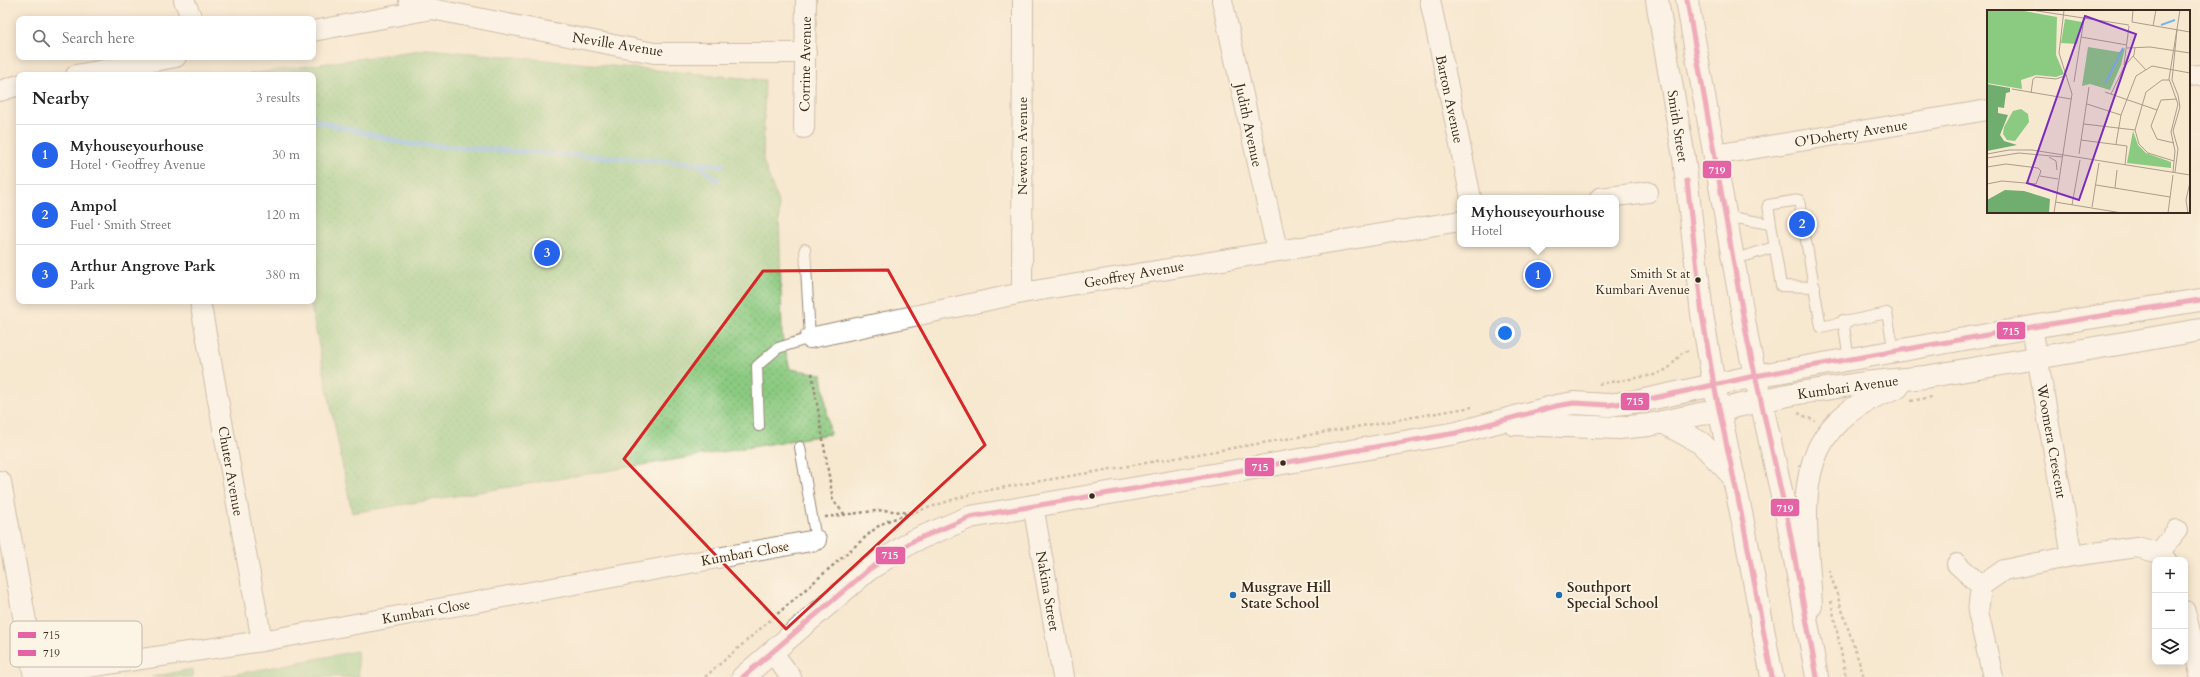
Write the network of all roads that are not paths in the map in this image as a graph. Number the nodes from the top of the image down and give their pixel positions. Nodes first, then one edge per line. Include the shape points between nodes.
1 (184, 0) edge
2 (409, 0) edge
3 (806, 0) edge
4 (1022, 0) edge
5 (1222, 0) edge
6 (1430, 0) edge
7 (1657, 0) edge
8 (1687, 0) edge
9 (432, 9) junction
10 (191, 16) edge
11 (316, 30) edge
12 (806, 54) junction
13 (166, 64) edge
14 (101, 72) edge
15 (2200, 75) edge
16 (2190, 76) edge
17 (1987, 110) edge
18 (804, 128) dead end
19 (1714, 155) junction
20 (1648, 192) dead end
21 (1470, 195) edge
22 (1619, 196) edge
23 (1725, 216) junction
24 (1457, 221) edge
25 (1770, 224) junction
26 (1774, 247) junction
27 (805, 249) dead end
28 (1277, 250) junction
29 (1733, 260) junction
30 (1814, 287) junction
31 (1022, 292) junction
32 (2200, 300) edge
33 (201, 304) edge
34 (1843, 320) junction
35 (2032, 327) junction
36 (2200, 330) edge
37 (810, 338) junction
38 (1894, 352) junction
39 (2037, 359) junction
40 (1849, 360) junction
41 (1755, 376) junction
42 (1925, 377) junction
43 (1714, 385) junction
44 (1761, 401) junction
45 (1719, 411) junction
46 (1664, 422) junction
47 (1494, 424) junction
48 (759, 426) dead end
49 (800, 447) dead end
50 (1734, 477) junction
51 (1, 496) edge
52 (1033, 505) junction
53 (2177, 530) dead end
54 (816, 540) joint
55 (2072, 556) junction
56 (2162, 556) edge
57 (1957, 564) dead end
58 (1980, 586) junction
59 (25, 621) edge
60 (2188, 624) edge
61 (262, 641) junction
62 (772, 652) junction
63 (1813, 654) junction
64 (142, 660) edge
65 (93, 667) edge
66 (2200, 674) edge
67 (35, 676) edge
68 (744, 677) edge
69 (791, 677) edge
70 (1063, 677) edge
71 (1772, 677) edge
72 (1817, 677) edge
73 (1993, 677) edge

1 - 10 street
2 - 9 street, Neville Avenue
3 - 12 street, Corrine Avenue
4 - 31 street, Newton Avenue
5 - 28 street, Judith Avenue
6 - 21 street, Barton Avenue
7 - 43 main road, Smith Street via 1682,152 1702,314
8 - 19 main road
9 - 11 street, Neville Avenue
9 - 12 street, Neville Avenue via 654,53
12 - 18 street, Corrine Avenue
13 - 14 street
15 - 16 street
17 - 19 street, O'Doherty Avenue
19 - 23 main road
20 - 22 street
23 - 25 lane
23 - 29 main road
24 - 28 street, Geoffrey Avenue
25 - 26 lane
25 - 30 lane via 1768,205 1799,200
26 - 29 lane
26 - 30 lane via 1781,286
27 - 37 lane
28 - 31 street, Geoffrey Avenue
29 - 41 main road
30 - 34 lane via 1821,327
31 - 37 street, Geoffrey Avenue
32 - 35 main road, Kumbari Avenue
33 - 61 street, Chuter Avenue
34 - 38 lane via 1887,313
34 - 40 lane
35 - 38 main road, Kumbari Avenue
35 - 39 street, Woomera Crescent
36 - 39 main road, Kumbari Avenue
37 - 48 lane via 778,348 757,366
38 - 40 main road, Kumbari Avenue
39 - 42 main road, Kumbari Avenue
39 - 55 street, Woomera Crescent
40 - 41 main road, Kumbari Avenue
41 - 43 main road, Kumbari Avenue
41 - 44 main road
42 - 44 main road, Kumbari Avenue via 1843,386
42 - 63 main road via 1879,393 1853,407 1821,441 1814,457 1806,500
43 - 45 main road, Smith Street
43 - 47 main road, Kumbari Avenue via 1640,401 1608,405 1574,403 1556,406
44 - 45 main road, Kumbari Avenue
44 - 63 main road via 1788,522
45 - 46 main road, Kumbari Avenue
45 - 50 main road, Smith Street
46 - 47 main road, Kumbari Avenue via 1619,428
46 - 50 main road via 1701,443
47 - 52 main road, Kumbari Avenue via 1456,433
49 - 54 lane
50 - 71 main road, Smith Street
51 - 59 main road
52 - 62 main road, Kumbari Avenue via 970,517 913,541 868,570
52 - 70 street, Nakina Street
53 - 56 street
54 - 61 street, Kumbari Close
55 - 56 street via 2138,547
55 - 58 street via 2004,570
57 - 58 street
58 - 73 street via 1978,612
60 - 66 street
61 - 64 street, Kumbari Close
62 - 68 main road, Kumbari Avenue
62 - 69 street
63 - 72 main road
65 - 67 street, Kumbari Close

